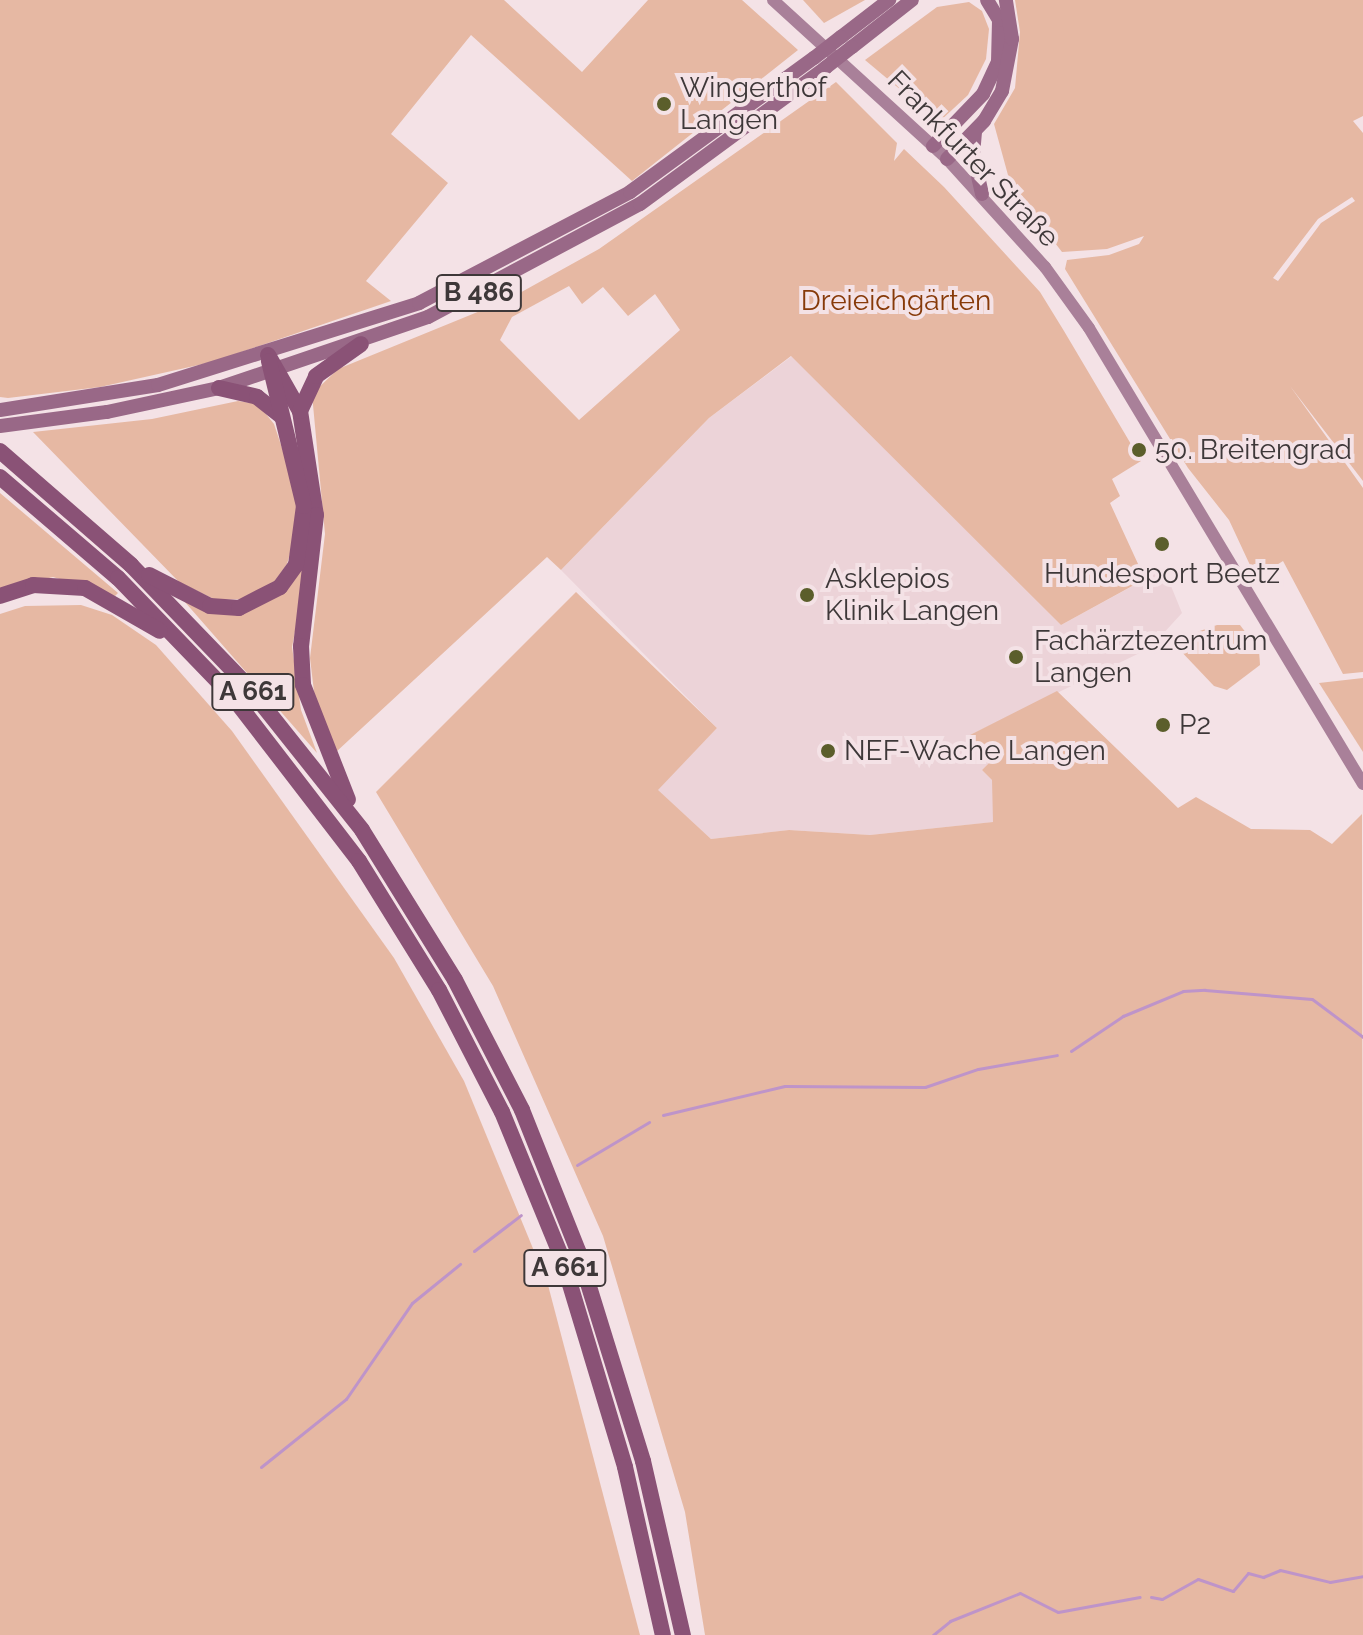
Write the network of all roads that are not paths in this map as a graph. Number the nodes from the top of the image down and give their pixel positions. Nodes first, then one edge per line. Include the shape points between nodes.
1 (773, 0) edge
2 (889, 0) edge
3 (987, 0) edge
4 (1006, 0) edge
5 (912, 1) edge
6 (782, 5) edge
7 (847, 42) junction
8 (820, 63) junction
9 (976, 130) junction
10 (933, 146) junction
11 (947, 159) junction
12 (982, 194) junction
13 (361, 344) junction
14 (268, 355) junction
15 (274, 372) junction
16 (219, 388) junction
17 (0, 410) edge
18 (300, 411) junction
19 (282, 417) junction
20 (0, 426) edge
21 (0, 451) edge
22 (0, 477) edge
23 (131, 565) junction
24 (0, 596) edge
25 (196, 657) junction
26 (1363, 784) edge
27 (362, 830) junction
28 (663, 1635) edge
29 (683, 1635) edge

1 - 6 main road, Frankfurter Straße
2 - 7 main road, B 486
3 - 10 main road via 1000,32 994,73 983,94
4 - 9 main road via 1010,64 997,101
5 - 7 main road, B 486
6 - 10 main road, Frankfurter Straße
7 - 8 main road, B 486, bridge
8 - 13 main road, B 486 via 689,173 592,234 428,317
8 - 14 main road, B 486 via 674,163 545,242 419,303
9 - 11 main road
9 - 12 main road via 973,154
10 - 11 main road, Frankfurter Straße
11 - 12 main road, Frankfurter Straße
12 - 26 main road, Frankfurter Straße via 1089,328
13 - 15 main road, B 486
13 - 18 highway via 316,376
14 - 15 highway
14 - 17 main road, B 486 via 121,393
15 - 16 main road, B 486
15 - 18 highway
15 - 19 highway
16 - 19 highway via 257,397
16 - 20 main road, B 486
18 - 27 highway, A 661 via 317,539 301,663 309,710
19 - 23 highway via 297,463 305,523 299,557 280,587 239,608 210,606
21 - 23 highway, A 661
22 - 25 highway, A 661 via 70,534
23 - 27 highway, A 661 via 246,684
24 - 25 highway via 33,585 85,588 134,613
25 - 28 highway, A 661 via 271,743 359,861 439,990 502,1112 562,1258 602,1383
27 - 29 highway, A 661 via 455,980 552,1183 619,1375

